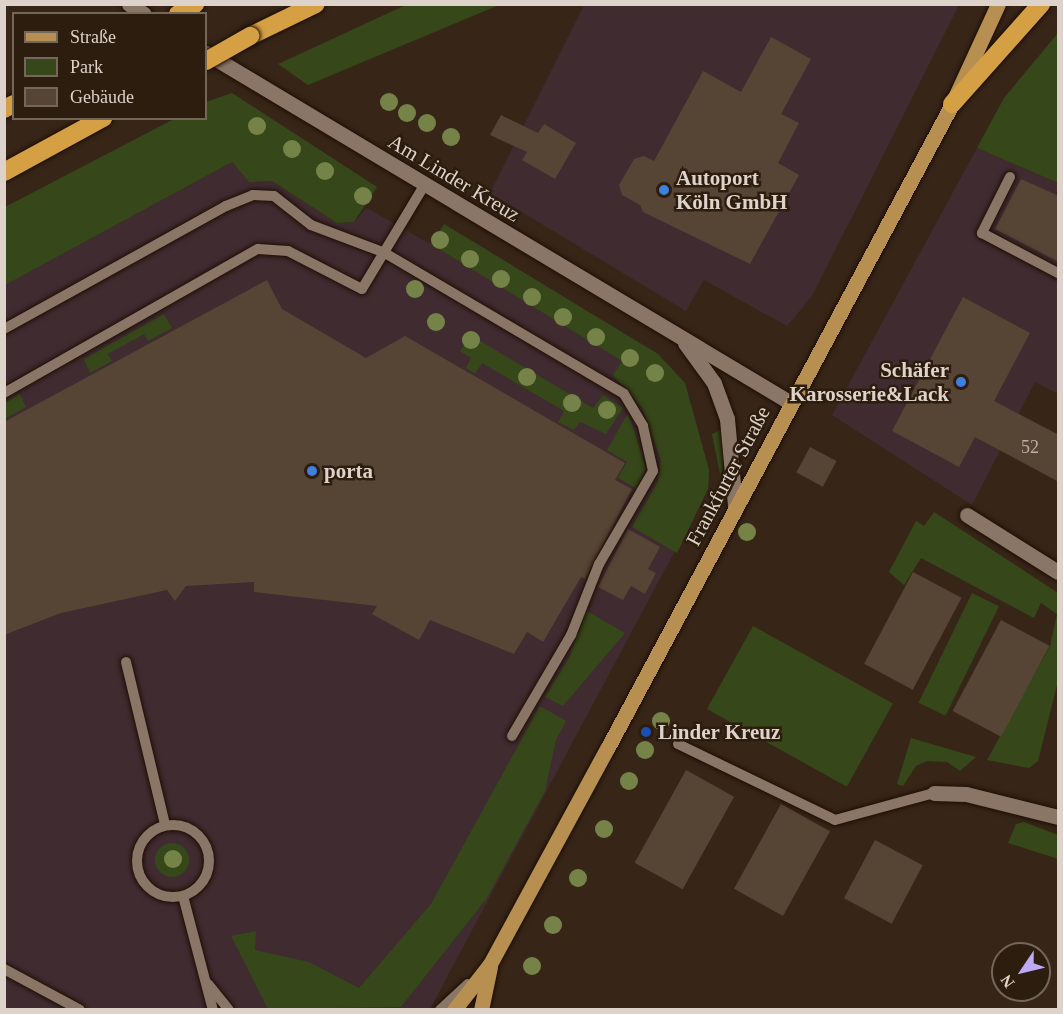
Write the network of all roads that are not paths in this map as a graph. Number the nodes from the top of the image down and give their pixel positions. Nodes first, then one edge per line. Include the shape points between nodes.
1 (195, 4) edge
2 (315, 4) edge
3 (998, 4) edge
4 (1041, 4) edge
5 (181, 12) edge
6 (207, 54) edge
7 (207, 60) edge
8 (952, 104) junction
9 (99, 120) edge
10 (4, 172) edge
11 (1010, 177) dead end
12 (425, 184) junction
13 (385, 253) junction
14 (1059, 273) edge
15 (4, 329) edge
16 (682, 338) junction
17 (4, 393) edge
18 (791, 403) junction
19 (735, 506) junction
20 (967, 515) dead end
21 (1059, 572) edge
22 (126, 662) dead end
23 (512, 735) dead end
24 (678, 744) dead end
25 (934, 793) joint
26 (1059, 817) edge
27 (165, 825) junction
28 (183, 896) junction
29 (490, 964) junction
30 (4, 969) edge
31 (207, 983) junction
32 (80, 1010) edge
33 (213, 1010) edge
34 (229, 1010) edge
35 (440, 1010) edge
36 (454, 1010) edge
37 (481, 1010) edge

1 - 5 highway
2 - 7 highway, bridge
3 - 8 main road, Frankfurter Straße
4 - 8 highway
6 - 12 street, Am Linder Kreuz
8 - 18 main road, Frankfurter Straße
9 - 10 highway
11 - 14 lane via 982,233
12 - 13 lane
12 - 16 street, Am Linder Kreuz
13 - 15 lane via 311,225 274,196 253,195
13 - 17 lane via 362,289 288,251 258,249
13 - 23 lane via 624,394 643,426 651,455 647,487 599,564 571,635
16 - 18 street, Am Linder Kreuz
16 - 19 street, Am Linder Kreuz via 714,383 727,419
18 - 19 main road, Frankfurter Straße
19 - 29 main road, Frankfurter Straße
20 - 21 street
22 - 27 lane
24 - 25 lane via 835,820
25 - 26 street via 966,794
27 - 28 lane via 197,833 208,853 201,884
27 - 28 lane via 144,838 138,873 151,891
28 - 31 lane
29 - 35 lane
29 - 36 main road, Frankfurter Straße
29 - 37 main road, Frankfurter Straße
30 - 32 lane
31 - 33 lane
31 - 34 lane

